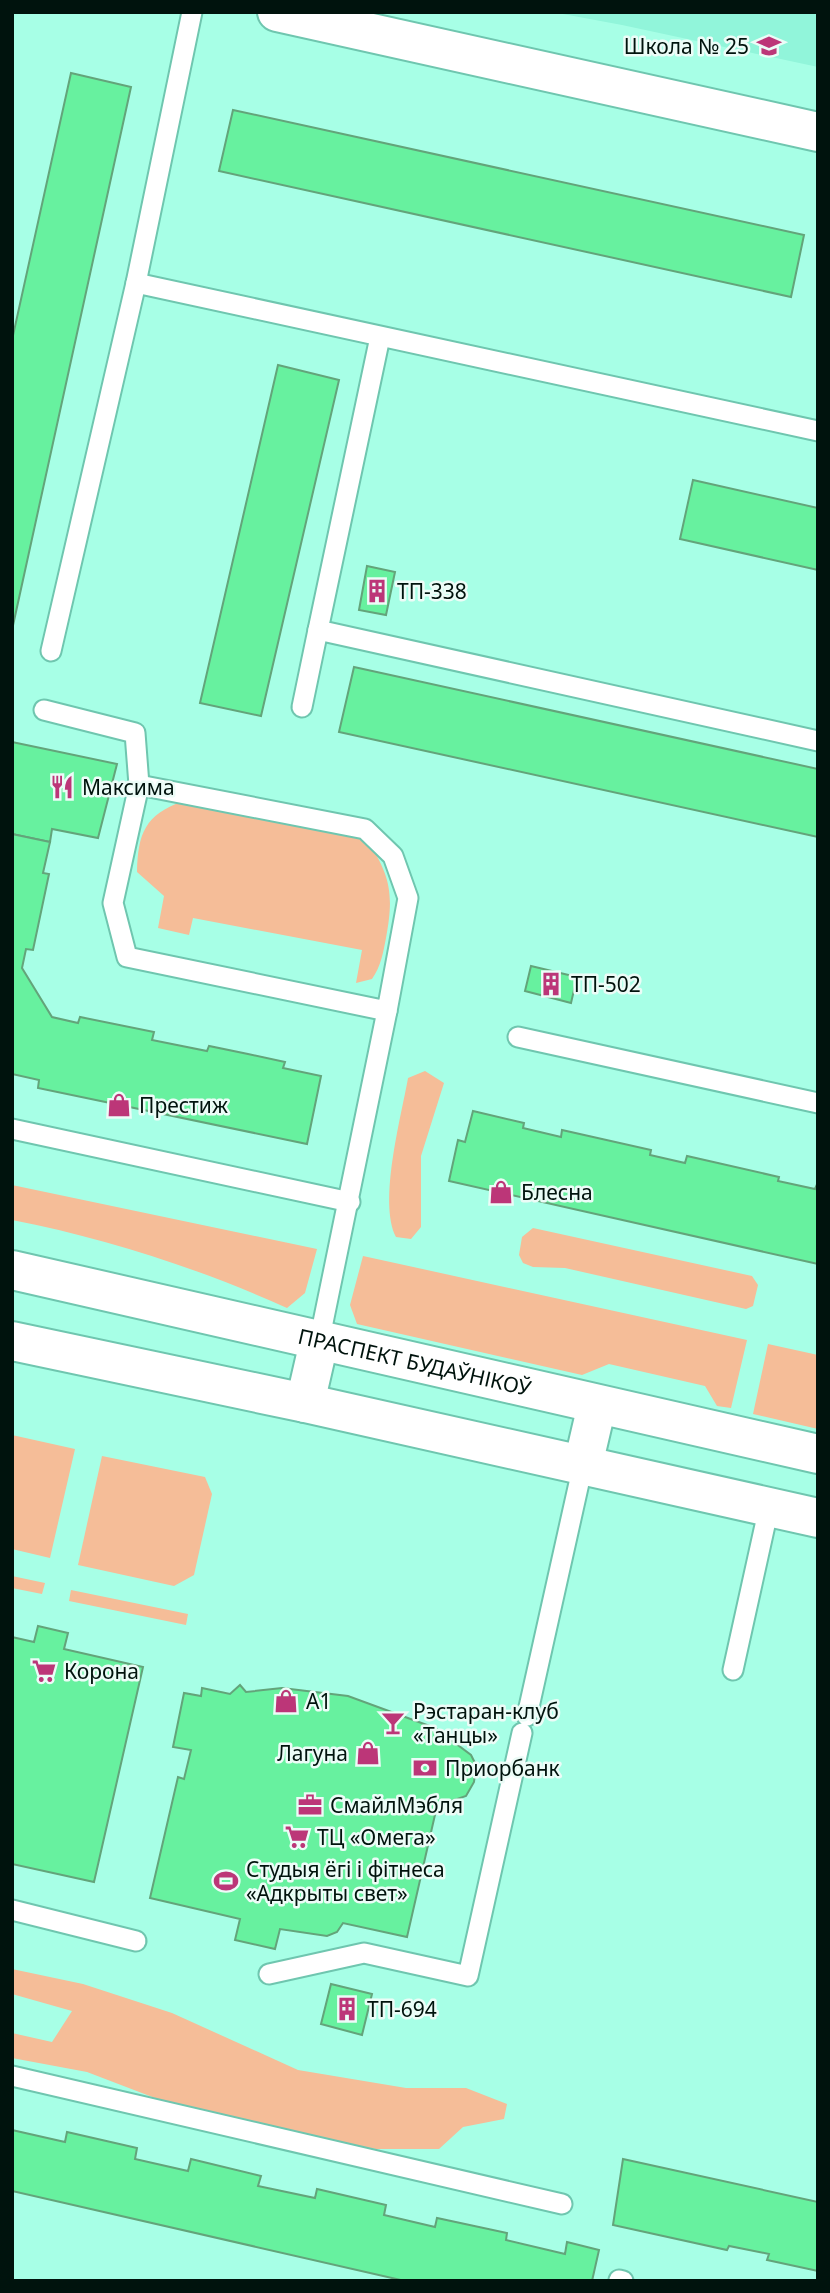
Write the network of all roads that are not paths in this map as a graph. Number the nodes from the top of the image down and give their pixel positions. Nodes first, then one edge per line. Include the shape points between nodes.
1 (192, 12) edge
2 (277, 12) edge
3 (818, 132) edge
4 (135, 283) junction
5 (380, 337) junction
6 (818, 431) edge
7 (318, 630) junction
8 (51, 651) dead end
9 (302, 707) dead end
10 (44, 710) dead end
11 (818, 741) edge
12 (139, 785) junction
13 (387, 1011) junction
14 (518, 1037) dead end
15 (818, 1103) edge
16 (12, 1129) edge
17 (350, 1202) junction
18 (12, 1270) edge
19 (12, 1342) edge
20 (318, 1342) junction
21 (305, 1403) junction
22 (597, 1405) junction
23 (818, 1454) edge
24 (583, 1465) junction
25 (769, 1507) junction
26 (818, 1518) edge
27 (733, 1670) dead end
28 (12, 1910) edge
29 (136, 1941) dead end
30 (269, 1974) dead end
31 (12, 2076) edge
32 (562, 2204) dead end

1 - 4 lane
2 - 3 main road
4 - 5 lane
4 - 8 lane
5 - 6 lane
5 - 7 lane
7 - 9 lane
7 - 11 lane
10 - 12 lane via 135,733
12 - 13 lane via 365,829 393,856 408,898
12 - 13 lane via 113,903 127,957
13 - 17 lane
14 - 15 lane
16 - 17 lane
17 - 20 lane
18 - 20 main road, ПРАСПЕКТ БУДАЎНІКОЎ
19 - 21 main road
20 - 21 main road
20 - 22 main road, ПРАСПЕКТ БУДАЎНІКОЎ
21 - 24 main road
22 - 23 main road, ПРАСПЕКТ БУДАЎНІКОЎ
22 - 24 main road
24 - 25 main road
24 - 30 lane via 468,1976 364,1953
25 - 26 main road
25 - 27 lane
28 - 29 lane
31 - 32 lane

